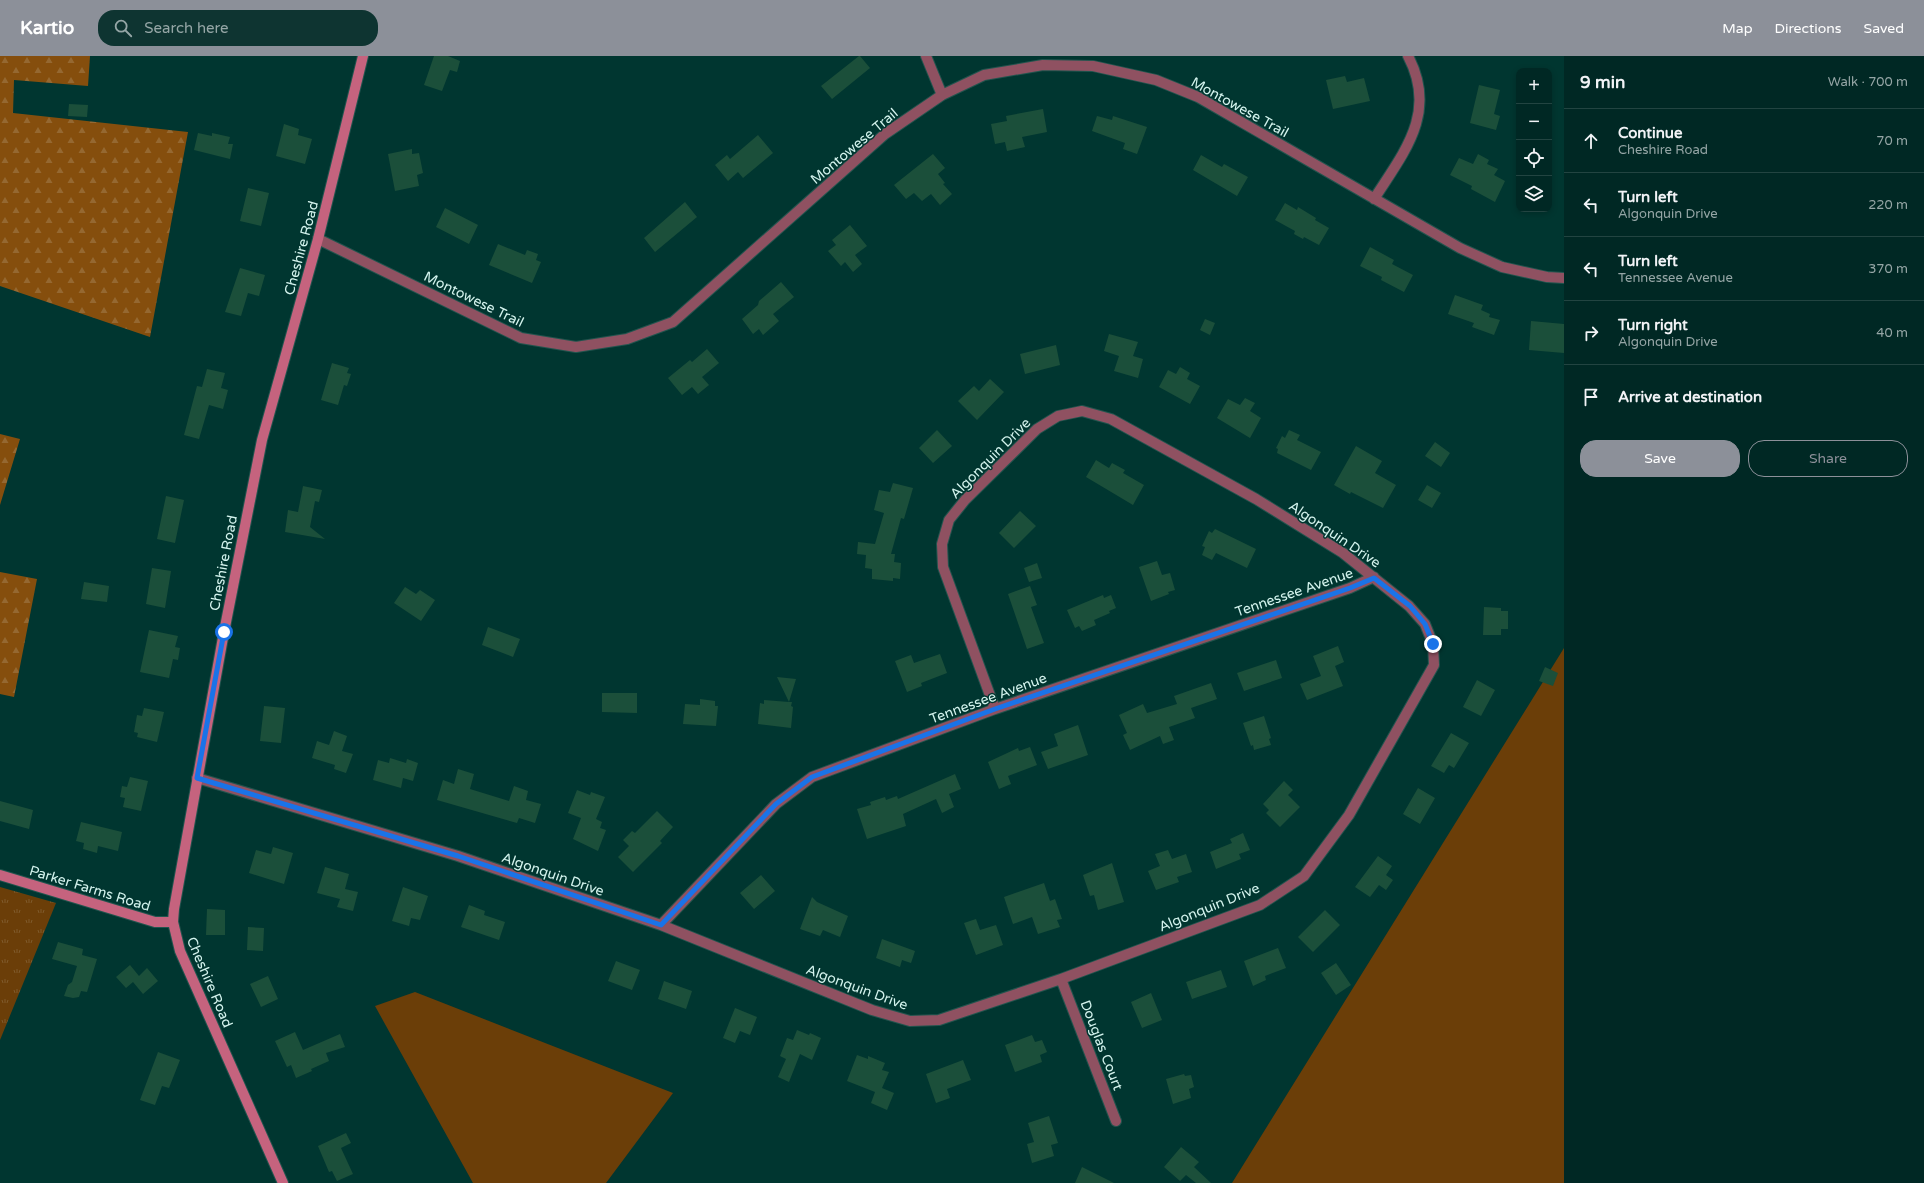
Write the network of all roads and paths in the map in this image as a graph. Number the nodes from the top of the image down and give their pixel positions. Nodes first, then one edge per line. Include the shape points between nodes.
1 (363, 56) edge
2 (926, 56) edge
3 (1408, 56) edge
4 (942, 95) junction
5 (1374, 199) junction
6 (318, 239) junction
7 (1564, 278) edge
8 (1374, 578) junction
9 (995, 709) junction
10 (197, 778) junction
11 (0, 875) edge
12 (173, 922) junction
13 (661, 925) junction
14 (1061, 979) junction
15 (1116, 1122) dead end
16 (283, 1183) edge

1 - 6 street, Cheshire Road
2 - 4 street
3 - 5 street via 1416,70 1421,103 1411,141
4 - 5 street, Montowese Trail via 984,75 1043,65 1093,66 1156,80 1198,97
4 - 6 street, Montowese Trail via 884,134 673,322 627,339 576,347 521,338
5 - 7 street, Montowese Trail via 1460,248 1502,267
6 - 10 street, Cheshire Road via 262,440
8 - 9 street, Tennessee Avenue via 1334,594
8 - 9 street, Algonquin Drive via 1343,553 1256,499 1111,419 1082,411 1058,416 1037,429 965,500 949,520 942,544 944,567
8 - 14 street, Algonquin Drive via 1410,606 1425,624 1433,644 1434,665 1349,815 1304,876 1260,904
9 - 13 street, Tennessee Avenue via 812,777 776,804
10 - 12 street, Cheshire Road
10 - 13 street, Algonquin Drive via 458,856
11 - 12 street, Parker Farms Road via 154,922
12 - 16 street, Cheshire Road via 180,951
13 - 14 street, Algonquin Drive via 872,1010 910,1021 939,1020
14 - 15 street, Douglas Court

